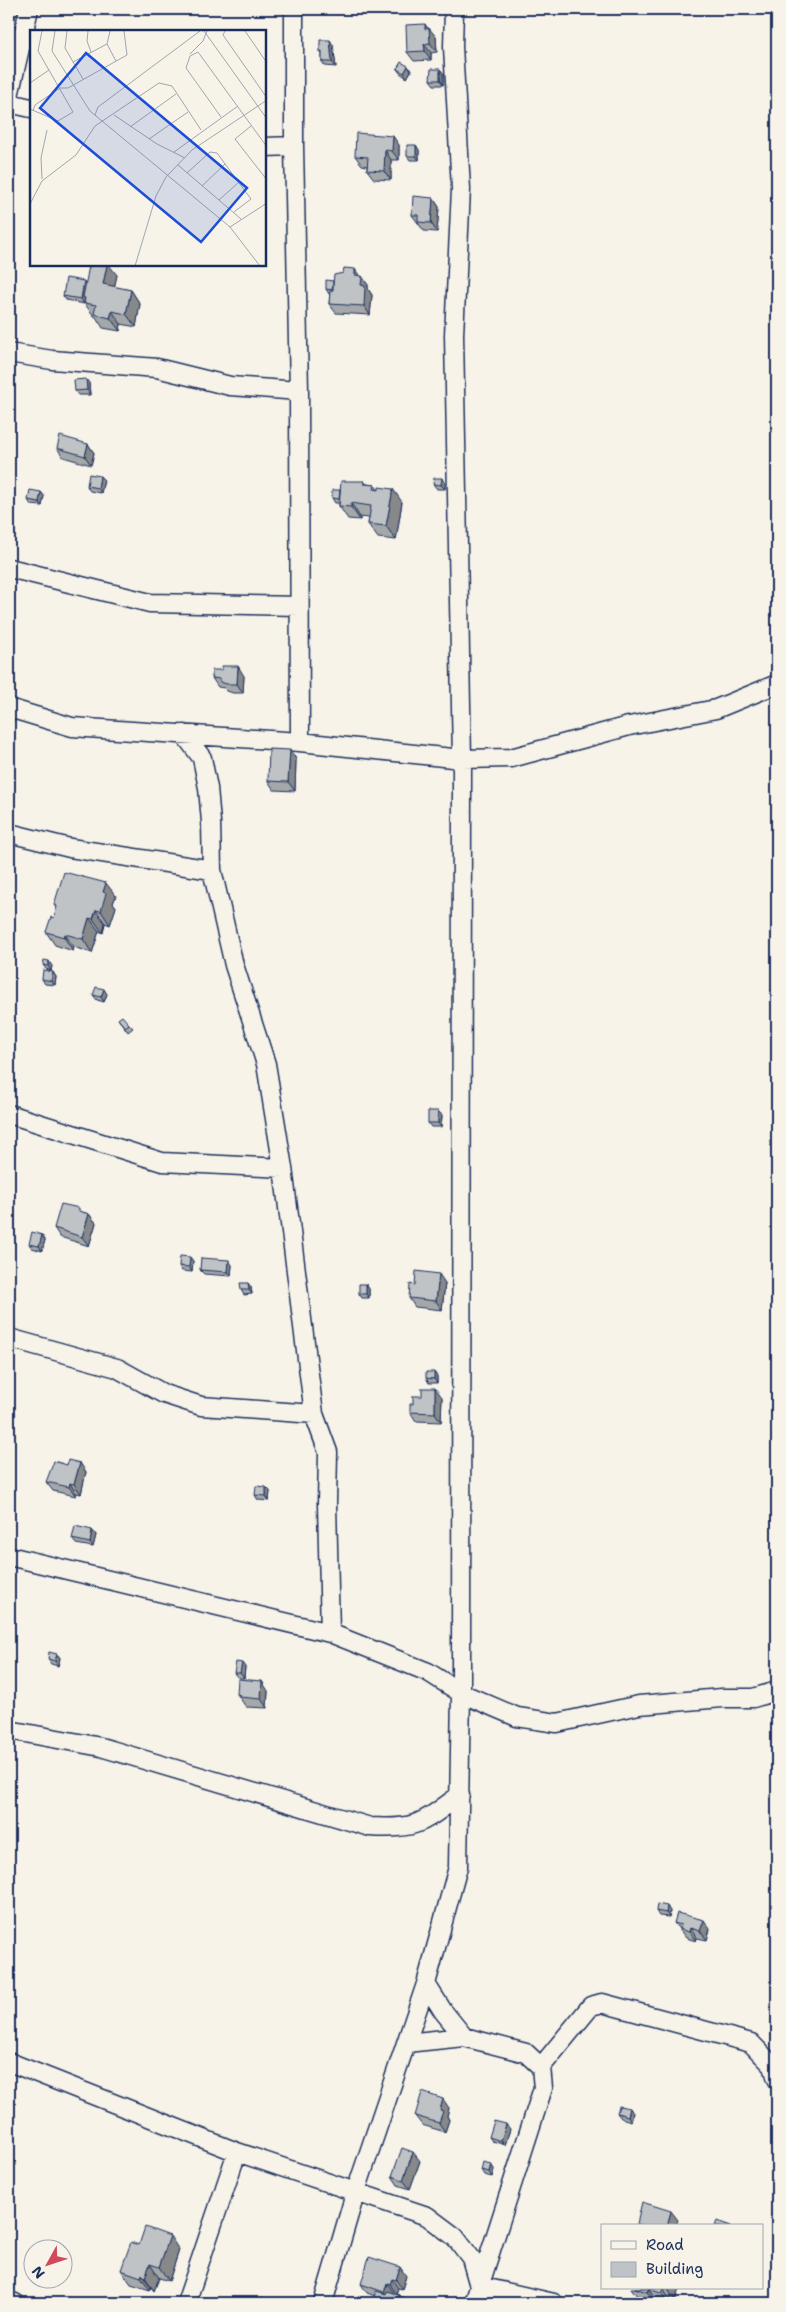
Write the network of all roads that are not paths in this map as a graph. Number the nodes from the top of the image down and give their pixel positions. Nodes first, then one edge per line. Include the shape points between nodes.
1 (29, 9) edge
2 (294, 9) edge
3 (454, 9) edge
4 (9, 96) edge
5 (9, 103) edge
6 (30, 108) edge
7 (294, 146) junction
8 (266, 148) edge
9 (9, 353) edge
10 (299, 391) junction
11 (9, 568) edge
12 (299, 606) junction
13 (777, 684) edge
14 (9, 708) edge
15 (184, 734) junction
16 (300, 742) junction
17 (462, 759) junction
18 (9, 833) edge
19 (212, 870) junction
20 (9, 1114) edge
21 (283, 1168) junction
22 (9, 1338) edge
23 (314, 1414) junction
24 (9, 1556) edge
25 (330, 1633) junction
26 (777, 1691) edge
27 (461, 1693) junction
28 (9, 1730) edge
29 (460, 1795) junction
30 (426, 1984) junction
31 (464, 2037) junction
32 (406, 2043) junction
33 (9, 2062) edge
34 (541, 2067) junction
35 (777, 2079) edge
36 (237, 2152) junction
37 (355, 2194) junction
38 (480, 2286) junction
39 (9, 2301) edge
40 (15, 2303) edge
41 (186, 2303) edge
42 (323, 2303) edge
43 (474, 2303) edge
44 (554, 2303) edge

1 - 4 street
2 - 7 street
3 - 17 street via 461,189 454,334
5 - 6 street
7 - 8 street
7 - 10 street
9 - 10 street via 52,360 157,368 230,386
10 - 12 street
11 - 12 street via 150,603
12 - 16 street
13 - 17 street via 716,709 629,726 511,758
14 - 15 street via 72,726
15 - 16 street
15 - 19 street via 202,758 208,788
16 - 17 street
17 - 27 street
18 - 19 street via 70,848
19 - 21 street via 234,964 266,1064
20 - 21 street via 162,1162
21 - 23 street
22 - 23 street via 117,1368 164,1394 201,1406
23 - 25 street via 328,1452
24 - 25 street
25 - 27 street via 428,1672
26 - 27 street via 753,1698 639,1705 557,1723 517,1717
27 - 29 street
28 - 29 street via 101,1747 370,1826 394,1828 420,1824
29 - 30 street via 458,1867
30 - 31 street
30 - 32 street
31 - 32 street
31 - 34 street via 526,2053
32 - 37 street
33 - 36 street
34 - 35 street via 591,2006 602,2004 751,2043 773,2066
34 - 38 street via 543,2088
36 - 37 street
36 - 41 street
37 - 38 street via 387,2202 434,2221 455,2237 471,2258
37 - 42 street
38 - 43 street
38 - 44 street
39 - 40 street

